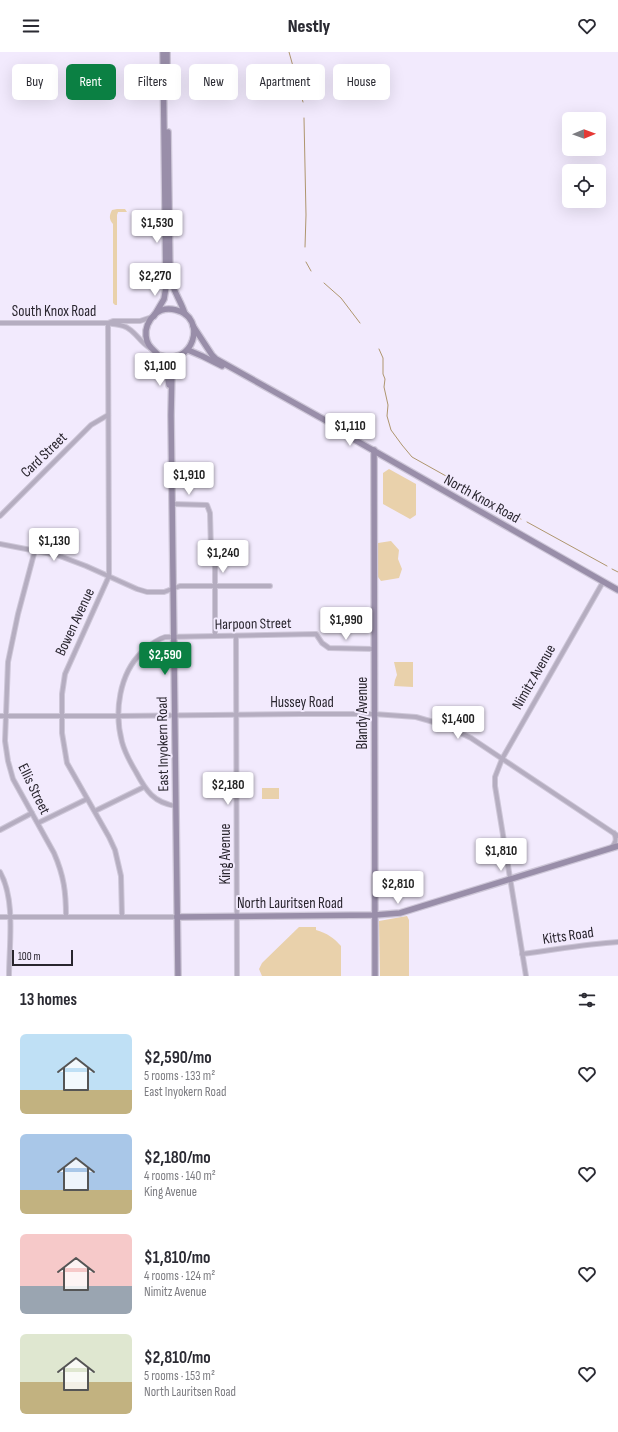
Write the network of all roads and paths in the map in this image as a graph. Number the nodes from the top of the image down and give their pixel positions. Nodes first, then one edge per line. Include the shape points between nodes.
1 (163, 52) edge
2 (167, 52) edge
3 (185, 314) junction
4 (153, 316) junction
5 (0, 323) edge
6 (108, 323) junction
7 (193, 326) junction
8 (151, 348) junction
9 (188, 350) junction
10 (158, 355) junction
11 (182, 355) junction
12 (108, 415) junction
13 (171, 415) junction
14 (334, 428) junction
15 (374, 450) junction
16 (172, 504) junction
17 (0, 516) edge
18 (0, 544) edge
19 (35, 550) junction
20 (109, 576) junction
21 (603, 582) junction
22 (215, 586) junction
23 (270, 586) dead end
24 (173, 588) junction
25 (618, 590) edge
26 (216, 636) junction
27 (236, 636) junction
28 (174, 637) junction
29 (374, 649) junction
30 (374, 714) junction
31 (175, 715) junction
32 (236, 715) junction
33 (0, 716) edge
34 (6, 716) junction
35 (62, 716) junction
36 (119, 716) junction
37 (502, 759) junction
38 (497, 768) junction
39 (516, 768) junction
40 (144, 787) junction
41 (87, 799) junction
42 (176, 806) junction
43 (95, 811) junction
44 (32, 813) junction
45 (38, 823) junction
46 (0, 830) edge
47 (613, 833) junction
48 (618, 836) edge
49 (618, 846) edge
50 (611, 848) junction
51 (0, 872) edge
52 (510, 880) junction
53 (237, 915) junction
54 (375, 915) junction
55 (0, 917) edge
56 (10, 917) junction
57 (66, 917) junction
58 (122, 917) junction
59 (177, 917) junction
60 (618, 942) edge
61 (522, 954) junction
62 (9, 976) edge
63 (178, 976) edge
64 (237, 976) edge
65 (375, 976) edge
66 (526, 976) edge

1 - 4 street via 166,287 164,299
2 - 3 street via 170,277
3 - 4 street via 172,309 158,312
3 - 7 street
4 - 6 street, South Knox Road via 140,321
4 - 8 street via 146,329
5 - 6 street, South Knox Road
6 - 8 street, South Knox Road via 129,328
6 - 12 street, Bowen Avenue
7 - 9 street via 193,339
7 - 14 street, North Knox Road via 216,359 332,424
8 - 10 street
9 - 11 street
9 - 14 street, North Knox Road
10 - 11 street via 170,358
10 - 13 street, East Inyokern Road via 168,379
11 - 13 street, East Inyokern Road via 172,370
12 - 17 street, Card Street via 91,425
12 - 20 street, Bowen Avenue
13 - 16 street, East Inyokern Road
14 - 15 street, North Knox Road
15 - 21 street, North Knox Road
15 - 29 street, Blandy Avenue
16 - 22 street via 207,505 210,513
16 - 24 street, East Inyokern Road
18 - 19 street
19 - 20 street via 72,560
19 - 34 street, Ellis Street via 8,662
20 - 24 street via 147,592 159,593
20 - 35 street, Bowen Avenue via 65,674
21 - 25 street, North Knox Road
21 - 37 street, Nimitz Avenue
22 - 23 street
22 - 24 street
22 - 26 street
24 - 28 street, East Inyokern Road
26 - 27 street, Harpoon Street
26 - 28 street, Harpoon Street
27 - 29 street, Harpoon Street via 316,634 329,648
27 - 32 street, King Avenue
28 - 31 street, East Inyokern Road
28 - 36 street, Harpoon Street via 164,637 153,642 135,661 122,688
29 - 30 street, Blandy Avenue
30 - 32 street, Hussey Road
30 - 37 street, Hussey Road via 416,717 444,725 471,738
30 - 54 street, Blandy Avenue
31 - 32 street, Hussey Road
31 - 36 street, Hussey Road
31 - 42 street, East Inyokern Road
32 - 53 street, King Avenue
33 - 34 street, Hussey Road
34 - 35 street, Hussey Road
34 - 44 street, Ellis Street via 5,741 10,772
35 - 36 street, Hussey Road
35 - 41 street, Bowen Avenue via 67,763
36 - 40 street, Harpoon Street via 120,734 126,753
37 - 38 street, Nimitz Avenue
37 - 39 street, Hussey Road
38 - 39 street via 505,765
38 - 52 street, Nimitz Avenue via 495,786
39 - 47 street, Hussey Road
40 - 42 street, Harpoon Street via 153,798 165,805
40 - 43 street
41 - 43 street, Bowen Avenue
41 - 45 street
42 - 59 street, East Inyokern Road
43 - 58 street, Bowen Avenue via 109,836 119,863
44 - 45 street, Ellis Street
44 - 46 street
45 - 57 street, Ellis Street via 63,877
47 - 48 street, Hussey Road
47 - 50 street via 616,838
49 - 50 street, North Lauritsen Road
50 - 52 street, North Lauritsen Road
51 - 56 street via 7,889
52 - 54 street, North Lauritsen Road via 407,912
52 - 61 street, Nimitz Avenue
53 - 54 street, North Lauritsen Road
53 - 59 street, North Lauritsen Road
53 - 64 street, King Avenue
54 - 65 street, Blandy Avenue
55 - 56 street, North Lauritsen Road
56 - 57 street, North Lauritsen Road
56 - 62 street
57 - 58 street, North Lauritsen Road
58 - 59 street, North Lauritsen Road
59 - 63 street, East Inyokern Road
60 - 61 street, Kitts Road
61 - 66 street, Nimitz Avenue

